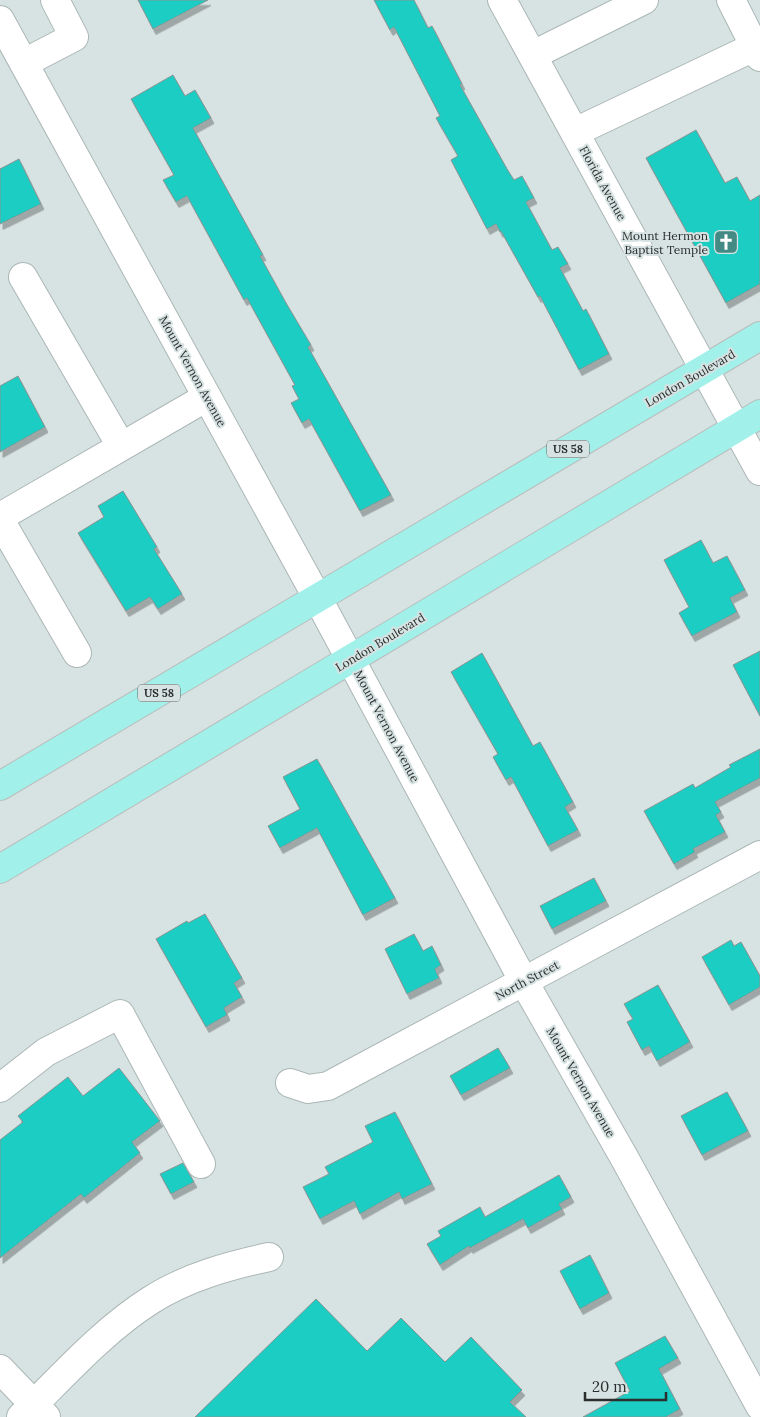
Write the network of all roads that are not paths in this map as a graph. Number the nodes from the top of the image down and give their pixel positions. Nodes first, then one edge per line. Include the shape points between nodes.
1 (55, 0) edge
2 (502, 0) edge
3 (644, 0) edge
4 (731, 0) edge
5 (2, 30) edge
6 (757, 52) edge
7 (533, 55) junction
8 (24, 63) junction
9 (575, 132) junction
10 (23, 277) dead end
11 (760, 336) edge
12 (705, 369) junction
13 (207, 396) junction
14 (760, 414) edge
15 (737, 428) junction
16 (121, 446) junction
17 (760, 472) edge
18 (0, 518) edge
19 (318, 599) junction
20 (78, 653) dead end
21 (350, 659) junction
22 (0, 786) edge
23 (760, 855) edge
24 (0, 869) edge
25 (524, 982) junction
26 (290, 1083) dead end
27 (0, 1088) edge
28 (201, 1164) dead end
29 (269, 1257) dead end
30 (0, 1369) edge
31 (752, 1373) edge
32 (760, 1406) edge
33 (34, 1413) edge

1 - 8 street via 74,36
2 - 7 street, Florida Avenue
3 - 7 street
4 - 6 street
5 - 8 street, Mount Vernon Avenue
6 - 9 street
7 - 9 street, Florida Avenue
8 - 13 street, Mount Vernon Avenue
9 - 12 street, Florida Avenue
10 - 16 street
11 - 12 main road, London Boulevard / US 58
12 - 15 street, Florida Avenue
12 - 19 main road, London Boulevard / US 58
13 - 16 street
13 - 19 street, Mount Vernon Avenue
14 - 15 main road, London Boulevard
15 - 17 street, Florida Avenue
15 - 21 main road, London Boulevard
16 - 18 street
18 - 20 street
19 - 21 street, Mount Vernon Avenue
19 - 22 main road, London Boulevard / US 58
21 - 24 main road, London Boulevard
21 - 25 street, Mount Vernon Avenue
23 - 25 street, North Street
25 - 26 street, North Street via 328,1086 308,1088
25 - 31 street, Mount Vernon Avenue
27 - 28 street via 46,1052 120,1014
29 - 33 street via 226,1267 183,1283 152,1300 108,1332
30 - 33 street
31 - 32 street, Mount Vernon Avenue

